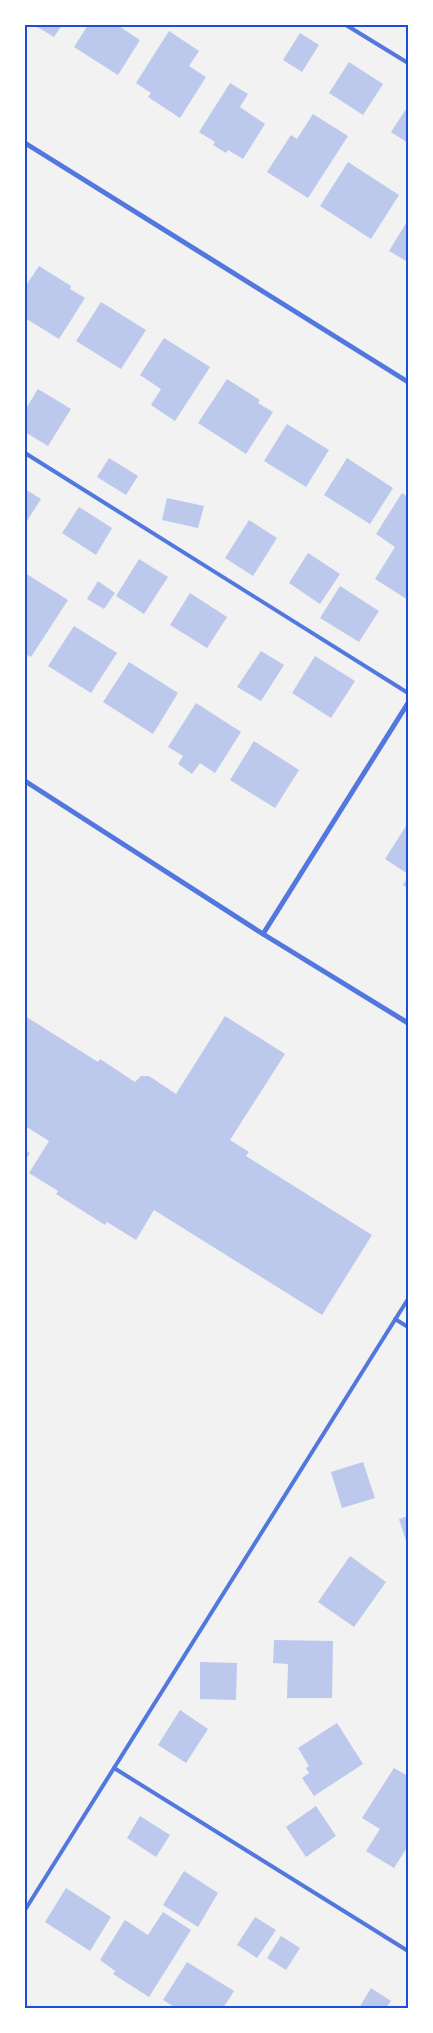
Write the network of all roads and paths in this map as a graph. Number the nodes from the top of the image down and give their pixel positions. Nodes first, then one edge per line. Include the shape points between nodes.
1 (346, 25) edge
2 (408, 63) edge
3 (25, 143) edge
4 (408, 382) edge
5 (25, 453) edge
6 (408, 693) edge
7 (408, 704) edge
8 (25, 781) edge
9 (263, 934) junction
10 (408, 1023) edge
11 (408, 1299) edge
12 (395, 1319) junction
13 (408, 1327) edge
14 (114, 1768) junction
15 (25, 1910) edge
16 (408, 1951) edge

1 - 2 lane
3 - 4 street
5 - 6 lane
7 - 9 street
8 - 9 street
9 - 10 street
11 - 12 lane
12 - 13 lane
12 - 14 lane
14 - 15 lane
14 - 16 lane

